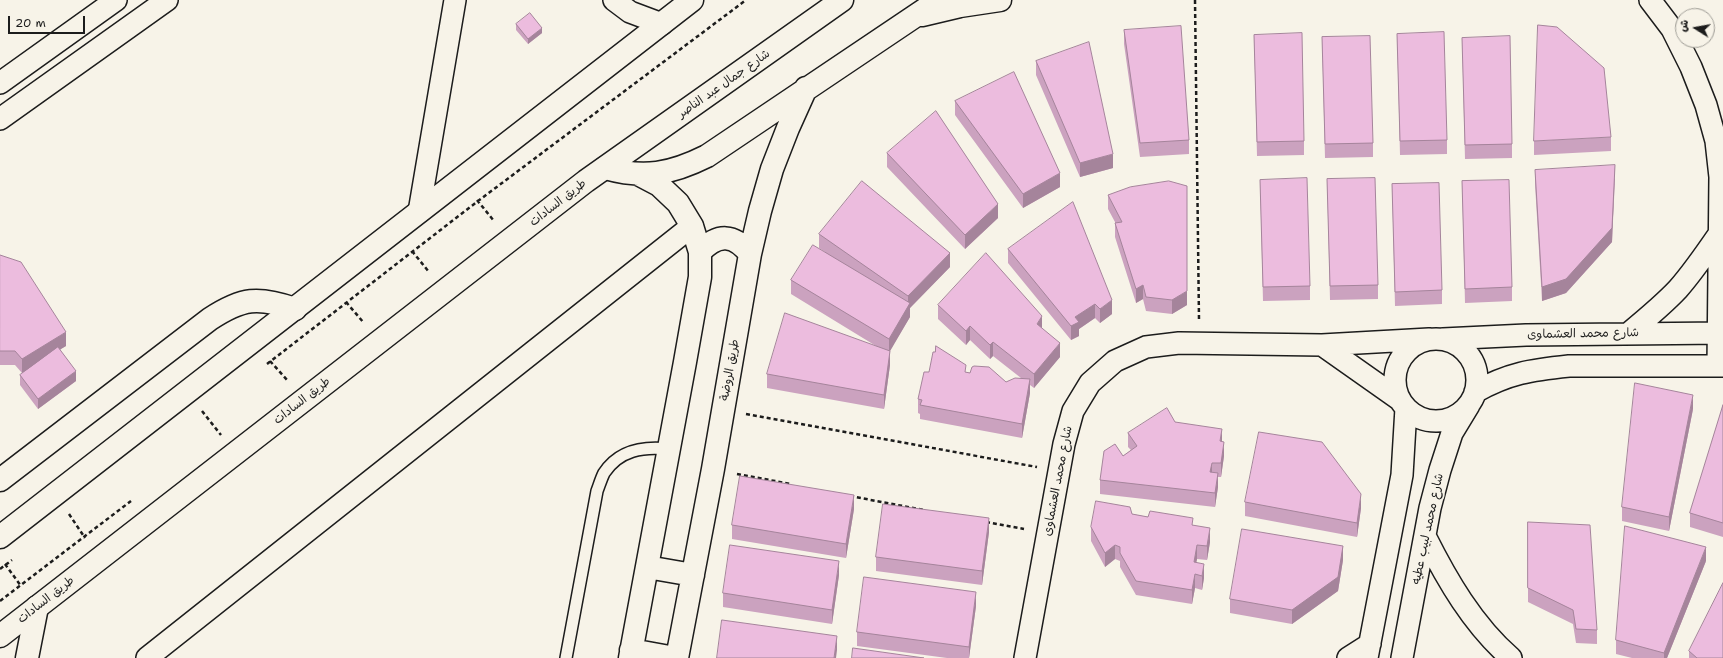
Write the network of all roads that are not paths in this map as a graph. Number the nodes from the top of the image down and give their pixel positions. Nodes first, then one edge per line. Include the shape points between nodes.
1 (116, 0) edge
2 (167, 0) edge
3 (455, 0) edge
4 (614, 0) edge
5 (692, 0) edge
6 (842, 0) edge
7 (939, 0) edge
8 (1000, 0) edge
9 (1650, 0) edge
10 (915, 16) junction
11 (662, 24) junction
12 (0, 83) edge
13 (806, 88) junction
14 (0, 119) edge
15 (605, 168) junction
16 (640, 175) junction
17 (419, 212) junction
18 (692, 226) junction
19 (1719, 234) junction
20 (700, 252) junction
21 (750, 254) junction
22 (295, 309) junction
23 (1629, 333) junction
24 (1721, 333) edge
25 (1436, 339) junction
26 (1322, 345) junction
27 (1721, 366) edge
28 (1472, 398) junction
29 (1403, 404) junction
30 (669, 449) junction
31 (0, 480) edge
32 (1425, 536) junction
33 (0, 537) edge
34 (647, 567) junction
35 (693, 575) junction
36 (37, 607) junction
37 (0, 636) edge
38 (1369, 651) edge
39 (630, 654) edge
40 (27, 658) edge
41 (147, 658) edge
42 (566, 658) edge
43 (676, 658) edge
44 (1025, 658) edge
45 (1348, 658) edge
46 (1402, 658) edge
47 (1511, 658) edge

1 - 12 street
2 - 14 street
3 - 17 street
4 - 11 street via 630,12
5 - 11 street
6 - 15 street, شارع جمال عبد الناصر
7 - 10 street
8 - 10 street
9 - 19 street via 1672,29 1691,67 1706,106 1716,141 1720,177
10 - 13 street
11 - 17 street
13 - 16 street via 707,156 685,167 663,173
13 - 21 street, طريق الروضة via 772,169
15 - 16 street
15 - 36 street, طريق السادات
16 - 18 street via 659,185 678,203
17 - 22 street
18 - 20 street
18 - 41 street
19 - 23 street via 1678,289
19 - 24 street
20 - 21 street via 708,243 726,238 742,244
20 - 30 street via 700,277
21 - 35 street, طريق الروضة via 714,469
22 - 31 street via 273,301 251,301 229,307
22 - 33 street
23 - 24 street, شارع محمد العشماوى
23 - 25 street, شارع محمد العشماوى
24 - 27 street
25 - 26 street, شارع محمد العشماوى
25 - 28 street via 1456,344 1474,364 1477,378
25 - 29 street via 1417,344 1406,352 1399,363 1395,375 1396,388
26 - 29 street
26 - 44 street, شارع محمد العشماوى via 1179,342 1146,347 1115,361 1090,383 1073,411 1064,444
27 - 28 street via 1569,366 1520,372 1494,382
28 - 29 street via 1460,413 1450,419 1438,421 1416,416
28 - 32 street, شارع محمد لبيب عطيه via 1452,433 1430,508
29 - 38 street via 1402,475
30 - 34 street
30 - 42 lane via 650,447 632,451 616,460 604,474 597,491
32 - 46 street, شارع محمد لبيب عطيه
32 - 47 street via 1446,579 1473,617
34 - 35 street
34 - 39 street
35 - 43 street, طريق الروضة
36 - 37 street, طريق السادات
36 - 40 street
38 - 45 street
39 - 43 street

